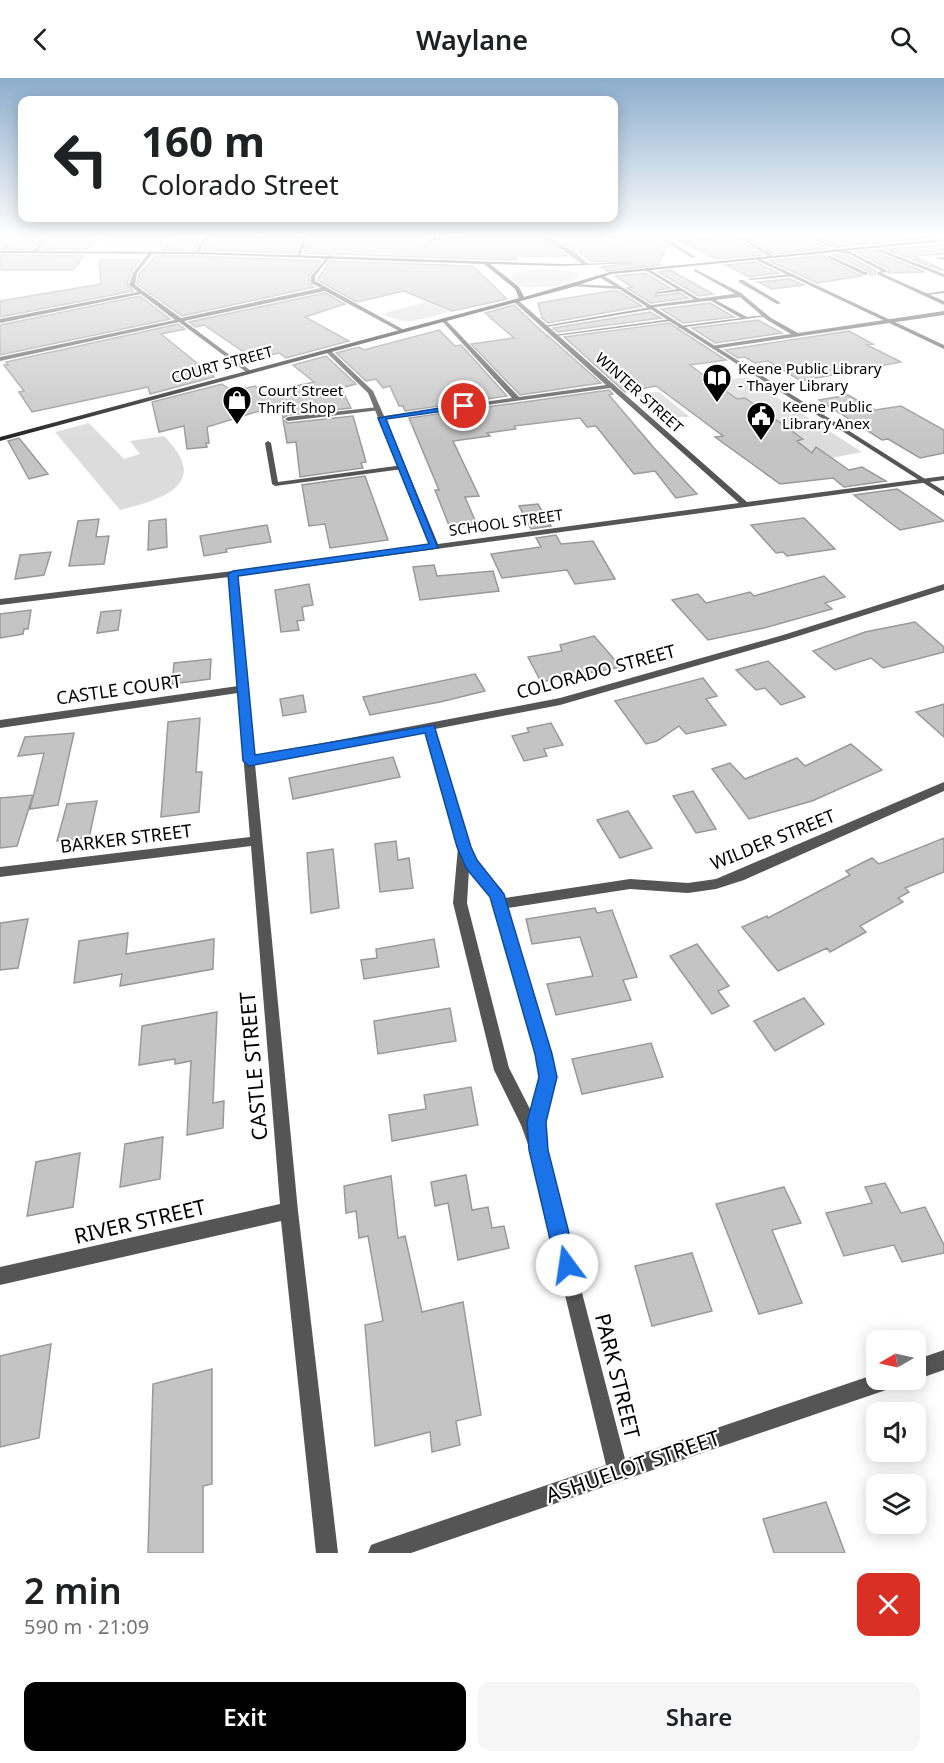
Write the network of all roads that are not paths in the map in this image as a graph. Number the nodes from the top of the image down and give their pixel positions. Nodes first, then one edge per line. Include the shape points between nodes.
1 (81, 305) edge
2 (158, 305) edge
3 (248, 305) edge
4 (356, 305) edge
5 (501, 305) edge
6 (524, 305) edge
7 (646, 305) edge
8 (664, 305) edge
9 (721, 305) edge
10 (753, 305) edge
11 (853, 305) edge
12 (649, 307) junction
13 (944, 314) edge
14 (766, 316) junction
15 (745, 319) junction
16 (179, 320) junction
17 (444, 320) junction
18 (0, 321) edge
19 (670, 321) junction
20 (885, 321) junction
21 (546, 326) junction
22 (680, 327) junction
23 (403, 331) junction
24 (796, 334) junction
25 (556, 335) junction
26 (713, 347) junction
27 (944, 347) edge
28 (328, 351) junction
29 (0, 359) edge
30 (249, 372) junction
31 (612, 386) junction
32 (517, 399) junction
33 (378, 409) junction
34 (382, 418) junction
35 (288, 419) dead end
36 (0, 439) edge
37 (268, 443) dead end
38 (403, 467) junction
39 (944, 478) edge
40 (922, 480) junction
41 (944, 494) edge
42 (745, 505) junction
43 (435, 546) junction
44 (233, 574) junction
45 (944, 587) edge
46 (0, 602) edge
47 (242, 689) junction
48 (0, 724) edge
49 (429, 728) junction
50 (249, 761) junction
51 (944, 786) edge
52 (256, 841) junction
53 (464, 847) junction
54 (0, 872) edge
55 (500, 904) junction
56 (538, 1150) junction
57 (289, 1211) junction
58 (0, 1276) edge
59 (944, 1360) edge
60 (926, 1366) edge
61 (866, 1387) edge
62 (618, 1472) junction
63 (327, 1553) edge
64 (380, 1553) edge

1 - 18 street
2 - 16 street
3 - 16 street
4 - 23 street
5 - 17 main road, COURT STREET
6 - 21 street, WINTER STREET
7 - 12 street
8 - 12 street
9 - 15 lane
10 - 14 street
11 - 20 street
12 - 19 street
12 - 21 lane
13 - 20 street
14 - 15 lane
14 - 24 street
15 - 22 lane
16 - 29 street
16 - 30 street
17 - 23 main road, COURT STREET
17 - 32 street
19 - 22 street
19 - 25 lane
20 - 24 street
20 - 27 street
21 - 25 street, WINTER STREET
22 - 26 street
23 - 28 main road, COURT STREET
24 - 26 street
25 - 31 street, WINTER STREET
26 - 40 street
28 - 30 main road, COURT STREET
28 - 33 street via 366,385
30 - 36 main road, COURT STREET
31 - 32 street
31 - 42 street, WINTER STREET
32 - 34 street
33 - 34 street
33 - 35 lane
34 - 38 street
37 - 38 lane via 275,484
38 - 43 street
39 - 40 street, SCHOOL STREET
40 - 41 street
40 - 42 street, SCHOOL STREET
42 - 43 street, SCHOOL STREET
43 - 44 street, SCHOOL STREET
44 - 46 street, SCHOOL STREET
44 - 47 street, CASTLE STREET
45 - 49 street, COLORADO STREET via 610,688
47 - 48 street, CASTLE COURT
47 - 50 street, CASTLE STREET
49 - 50 street, COLORADO STREET
49 - 53 street, PARK STREET
50 - 52 street, CASTLE STREET
51 - 55 street, WILDER STREET via 716,884 688,888 630,884
52 - 54 street, BARKER STREET
52 - 57 street, CASTLE STREET
53 - 55 street, PARK STREET via 471,864 497,894
53 - 56 street, PARK STREET via 460,903 502,1070
55 - 56 street, PARK STREET via 548,1077 536,1122
56 - 62 street, PARK STREET
57 - 58 street, RIVER STREET
57 - 63 street, CASTLE STREET
59 - 60 street
61 - 62 street, ASHUELOT STREET
62 - 64 street, ASHUELOT STREET

